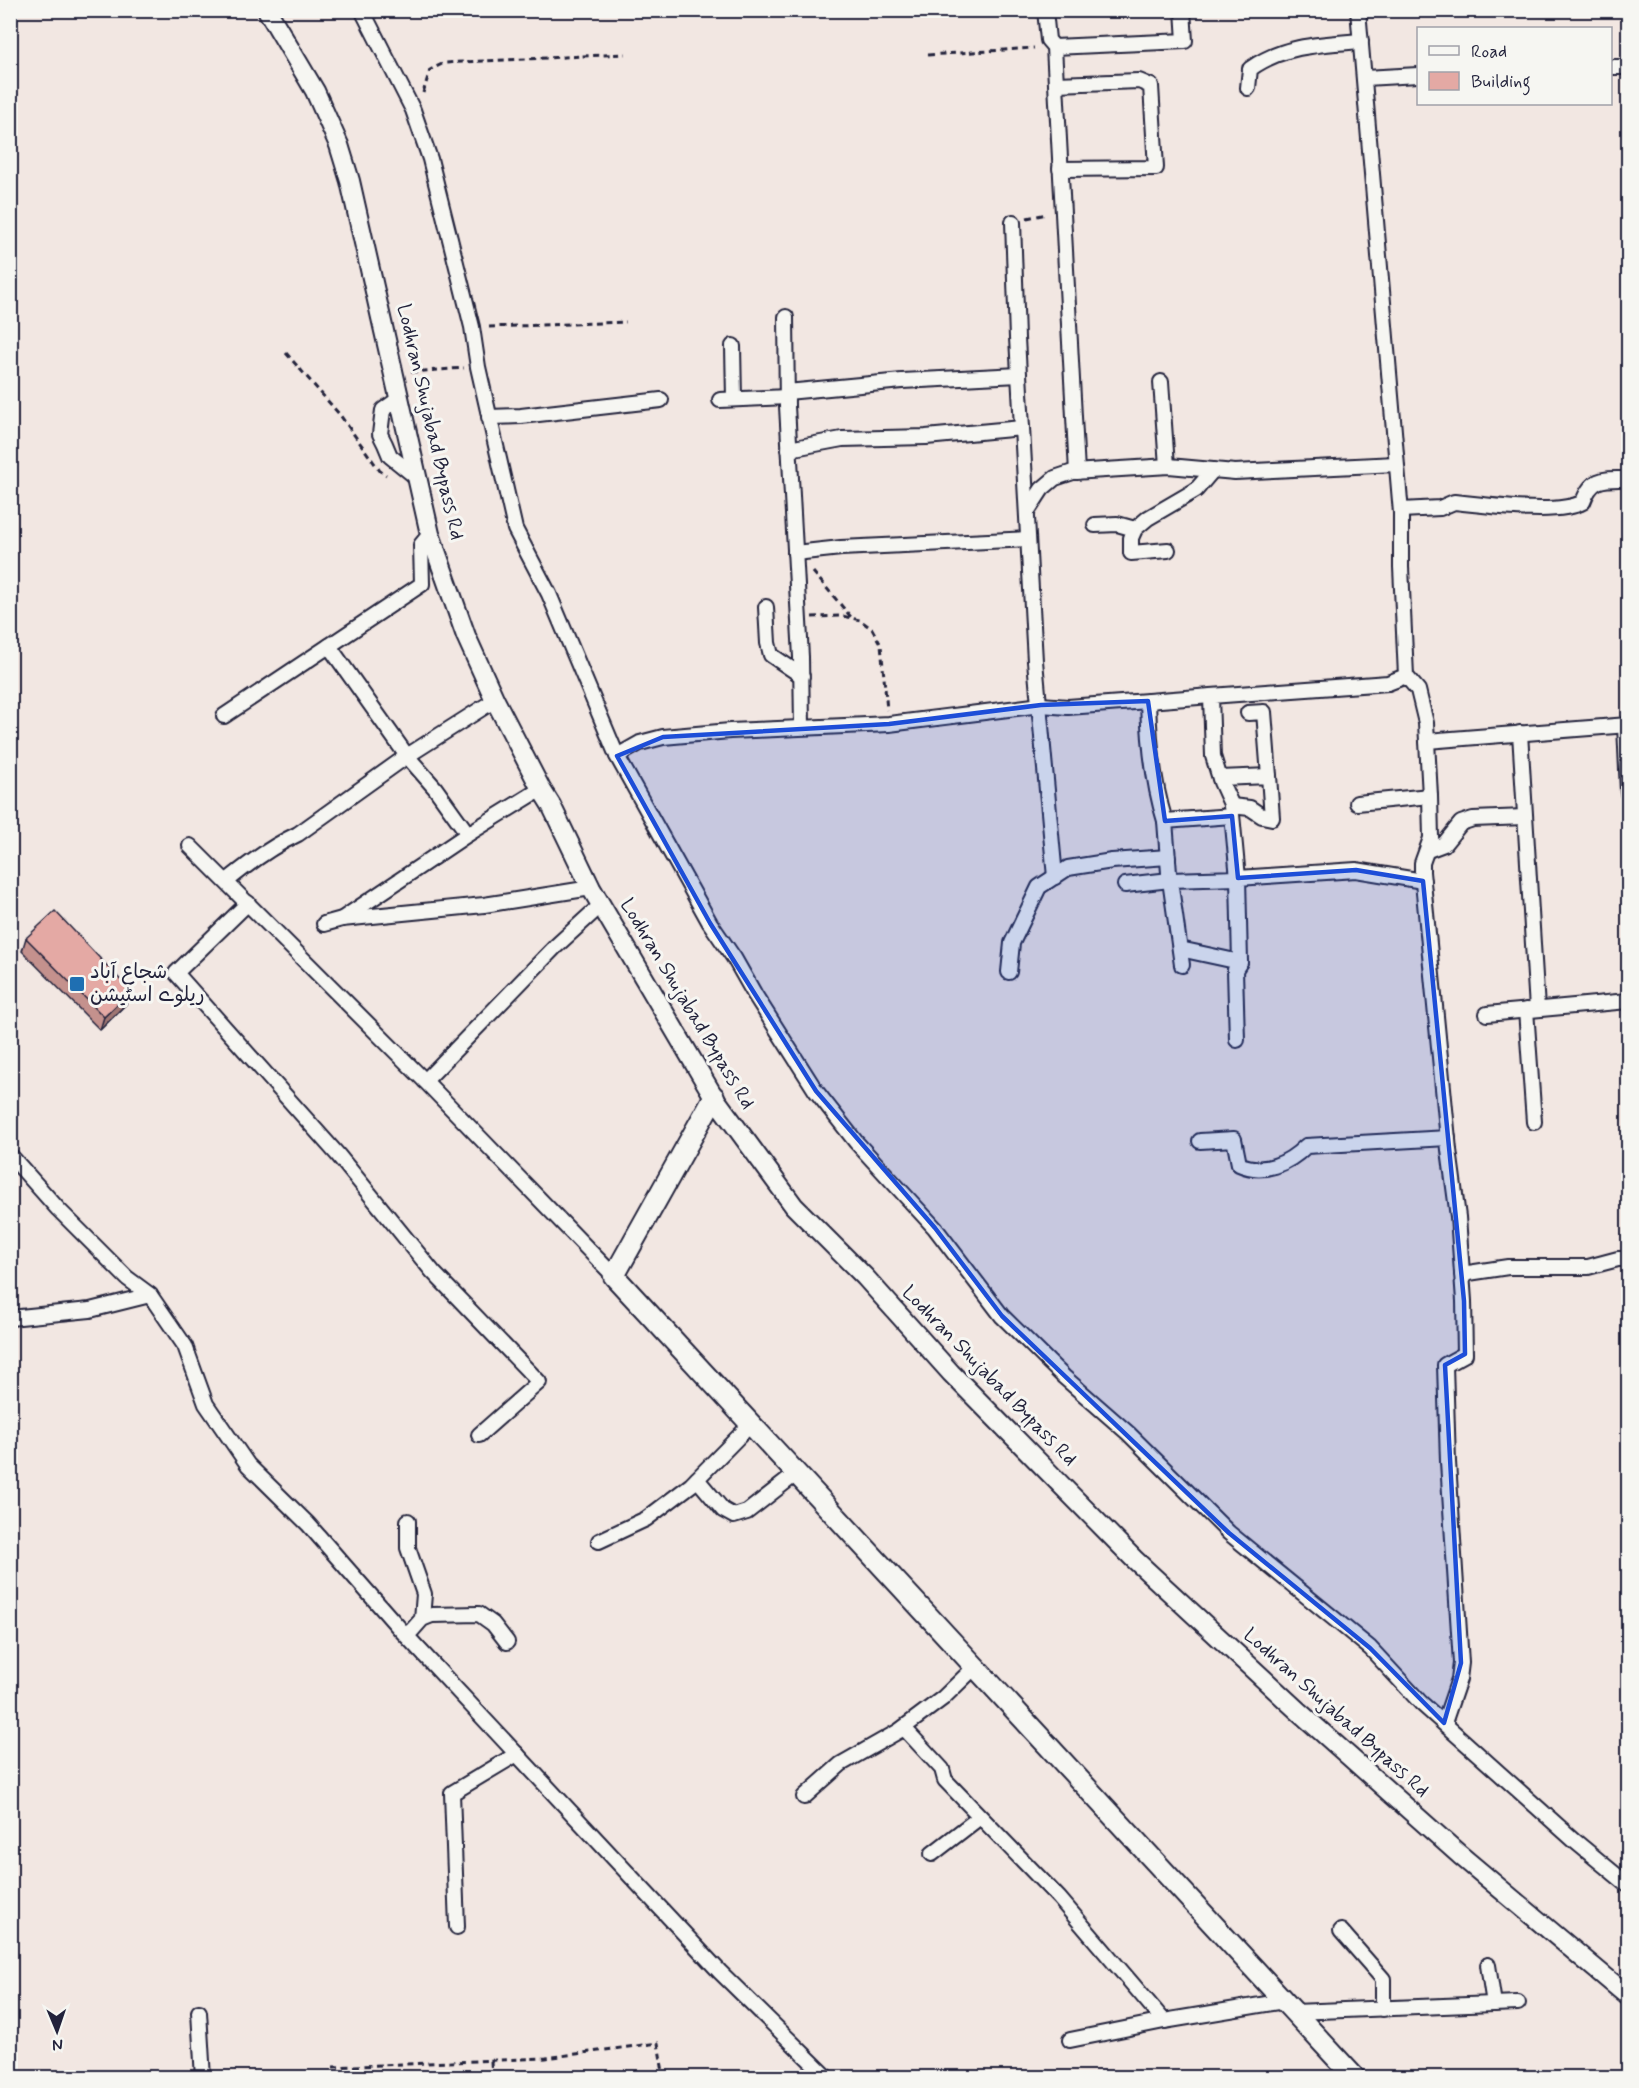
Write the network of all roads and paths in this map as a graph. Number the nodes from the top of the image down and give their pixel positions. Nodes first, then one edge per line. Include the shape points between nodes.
1 (267, 10) edge
2 (362, 10) edge
3 (1045, 10) edge
4 (1182, 10) edge
5 (1358, 10) edge
6 (1361, 41) junction
7 (1054, 47) junction
8 (625, 54) dead end
9 (928, 55) dead end
10 (1612, 67) edge
11 (1629, 67) edge
12 (1417, 75) edge
13 (1365, 78) junction
14 (1056, 84) junction
15 (1248, 88) dead end
16 (413, 110) junction
17 (1060, 169) junction
18 (1063, 210) junction
19 (1013, 222) joint
20 (786, 317) dead end
21 (626, 322) dead end
22 (472, 327) junction
23 (733, 346) dead end
24 (286, 353) dead end
25 (470, 367) dead end
26 (415, 372) dead end
27 (1019, 375) junction
28 (1161, 382) dead end
29 (787, 394) junction
30 (400, 398) junction
31 (661, 400) dead end
32 (489, 417) junction
33 (1022, 428) junction
34 (789, 448) junction
35 (1396, 464) junction
36 (1167, 466) junction
37 (1213, 470) junction
38 (1077, 472) junction
39 (416, 477) junction
40 (1629, 479) edge
41 (1401, 510) junction
42 (1027, 512) junction
43 (1095, 525) dead end
44 (1135, 529) junction
45 (430, 534) junction
46 (1028, 539) junction
47 (1168, 550) dead end
48 (795, 552) junction
49 (766, 607) dead end
50 (852, 618) junction
51 (799, 619) junction
52 (329, 646) junction
53 (802, 676) junction
54 (1406, 676) junction
55 (1211, 696) junction
56 (495, 700) junction
57 (1148, 701) junction
58 (1041, 705) junction
59 (1248, 713) dead end
60 (224, 716) dead end
61 (889, 723) junction
62 (1627, 725) edge
63 (802, 727) junction
64 (1520, 733) junction
65 (1427, 741) junction
66 (407, 756) junction
67 (617, 756) junction
68 (1269, 776) junction
69 (1220, 778) junction
70 (541, 789) junction
71 (1629, 793) edge
72 (1430, 796) junction
73 (1358, 803) dead end
74 (1232, 811) junction
75 (1526, 817) junction
76 (1165, 821) junction
77 (468, 834) junction
78 (190, 846) dead end
79 (1428, 850) junction
80 (1168, 857) junction
81 (1055, 876) junction
82 (1238, 878) junction
83 (1170, 880) junction
84 (227, 881) junction
85 (1423, 881) junction
86 (1125, 885) dead end
87 (591, 888) junction
88 (248, 903) junction
89 (601, 904) junction
90 (342, 919) junction
91 (324, 924) dead end
92 (1180, 949) junction
93 (1240, 962) junction
94 (1182, 965) dead end
95 (1009, 972) dead end
96 (1629, 1001) edge
97 (1532, 1010) junction
98 (1487, 1014) dead end
99 (1237, 1040) dead end
100 (425, 1081) junction
101 (714, 1097) junction
102 (1534, 1122) dead end
103 (1448, 1138) junction
104 (1200, 1141) dead end
105 (10, 1155) edge
106 (1629, 1259) edge
107 (1462, 1274) junction
108 (614, 1276) junction
109 (150, 1295) junction
110 (10, 1318) edge
111 (751, 1424) junction
112 (479, 1435) dead end
113 (797, 1473) junction
114 (698, 1479) junction
115 (408, 1521) dead end
116 (598, 1541) dead end
117 (422, 1619) junction
118 (407, 1636) junction
119 (507, 1642) dead end
120 (976, 1666) junction
121 (1444, 1724) junction
122 (904, 1728) junction
123 (517, 1754) junction
124 (804, 1797) dead end
125 (980, 1817) junction
126 (932, 1854) dead end
127 (1629, 1885) edge
128 (458, 1927) dead end
129 (1341, 1931) dead end
130 (1488, 1965) dead end
131 (1629, 1996) edge
132 (1518, 2003) dead end
133 (1494, 2004) junction
134 (1289, 2007) junction
135 (1383, 2009) junction
136 (199, 2012) dead end
137 (1164, 2021) junction
138 (1070, 2040) dead end
139 (491, 2061) junction
140 (333, 2067) dead end
141 (203, 2078) edge
142 (492, 2078) edge
143 (664, 2078) edge
144 (828, 2078) edge
145 (1355, 2078) edge

1 - 30 street, Lodhran Shujabad Bypass Rd via 315,91 339,146 351,182
2 - 16 street
3 - 7 street via 1048,40
4 - 7 street via 1185,41
5 - 6 street
6 - 13 street
6 - 15 street via 1286,50 1250,69
7 - 9 path
7 - 14 street
8 - 16 path via 444,63 430,70 426,88
10 - 11 street
12 - 13 street
13 - 35 street
14 - 17 street
14 - 17 street via 1139,81 1151,86 1156,168
16 - 22 street via 430,159
17 - 18 street
18 - 19 path
18 - 38 street
19 - 27 street
20 - 29 street
21 - 22 path
22 - 32 street
23 - 29 street via 727,399
24 - 39 path via 340,415 380,471 394,479
25 - 26 path
27 - 29 street via 902,381
27 - 33 street
28 - 36 street
29 - 34 street
30 - 39 street, Lodhran Shujabad Bypass Rd
30 - 39 street via 383,410 380,434 390,456
31 - 32 street
32 - 67 street via 514,529 549,594
33 - 34 street via 926,437 842,439
33 - 42 street
34 - 48 street
35 - 37 street
35 - 41 street
36 - 37 street
36 - 38 street
37 - 44 street via 1196,490
38 - 42 street via 1055,478 1042,489
39 - 45 street, Lodhran Shujabad Bypass Rd
40 - 41 street via 1597,481 1587,488 1583,502 1574,507 1454,502 1440,508
41 - 54 street
42 - 46 street
43 - 44 street via 1118,524
44 - 47 street via 1131,553
45 - 52 street via 421,545 422,584
45 - 56 street, Lodhran Shujabad Bypass Rd via 466,636
46 - 48 street
46 - 58 street
48 - 50 path
48 - 51 street
49 - 53 street via 771,655
50 - 51 path
50 - 61 path via 872,629 880,645
51 - 53 street
52 - 60 street
52 - 66 street
53 - 63 street
54 - 55 street via 1388,683
54 - 65 street via 1418,690
55 - 57 street
55 - 69 street via 1213,756
56 - 66 street
56 - 70 street, Lodhran Shujabad Bypass Rd
57 - 58 street via 1068,707
57 - 76 street via 1154,771
58 - 61 street
58 - 81 street
59 - 68 street via 1264,712
61 - 63 street
62 - 64 street
62 - 71 street
63 - 67 street via 663,737 640,742
64 - 65 street
64 - 75 street
65 - 72 street
66 - 77 street
66 - 84 street
67 - 121 street via 710,923 816,1091 934,1228 1002,1316 1229,1533 1370,1648
68 - 69 street
68 - 74 street via 1272,818 1250,808
69 - 74 street
70 - 77 street
70 - 87 street, Lodhran Shujabad Bypass Rd
72 - 73 street
72 - 79 street
74 - 76 street
74 - 82 street
75 - 79 street via 1461,823 1444,844
75 - 97 street
76 - 80 street
77 - 90 street
78 - 84 street
79 - 85 street via 1422,863
80 - 81 street via 1068,868
80 - 83 street
81 - 95 street via 1039,887 1027,910 1012,943
82 - 83 street
82 - 85 street via 1356,870
82 - 93 street
83 - 86 street
83 - 92 street
84 - 88 street
85 - 103 street
87 - 89 street, Lodhran Shujabad Bypass Rd
87 - 90 street via 484,905
88 - 100 street
88 - 112 street via 176,973 338,1155 433,1272 539,1382
89 - 100 street via 555,946
89 - 101 street, Lodhran Shujabad Bypass Rd
90 - 91 street
92 - 93 street
92 - 94 street
93 - 99 street via 1235,970
96 - 97 street
97 - 98 street
97 - 102 street
100 - 108 street
101 - 108 main road
101 - 131 street, Lodhran Shujabad Bypass Rd via 794,1206 1134,1559 1460,1855
103 - 104 street via 1306,1146 1280,1165 1249,1169 1239,1164 1234,1139
103 - 107 street
105 - 109 street via 88,1240
106 - 107 street via 1588,1267 1508,1267
107 - 121 street via 1465,1354 1444,1365 1461,1663
108 - 111 main road
109 - 110 street via 90,1310
109 - 118 street via 185,1346 206,1404 248,1465 308,1524
111 - 113 main road
111 - 114 street
113 - 114 street via 747,1512 734,1516 723,1510
113 - 120 main road
114 - 116 street via 646,1519
115 - 117 street via 408,1548 424,1594
117 - 118 street
117 - 119 street via 432,1615 479,1614 494,1624
118 - 123 street
120 - 122 street
120 - 134 main road
121 - 127 street
122 - 124 street via 841,1764
122 - 125 street
123 - 128 street via 452,1793
123 - 144 street via 720,1972
125 - 126 street
125 - 137 street via 1059,1898
129 - 135 street via 1383,1979
130 - 133 street
132 - 133 street
133 - 135 street
134 - 135 street
134 - 137 street
134 - 145 main road
136 - 141 street
137 - 138 street
139 - 140 path
139 - 142 path
139 - 143 path via 658,2043

